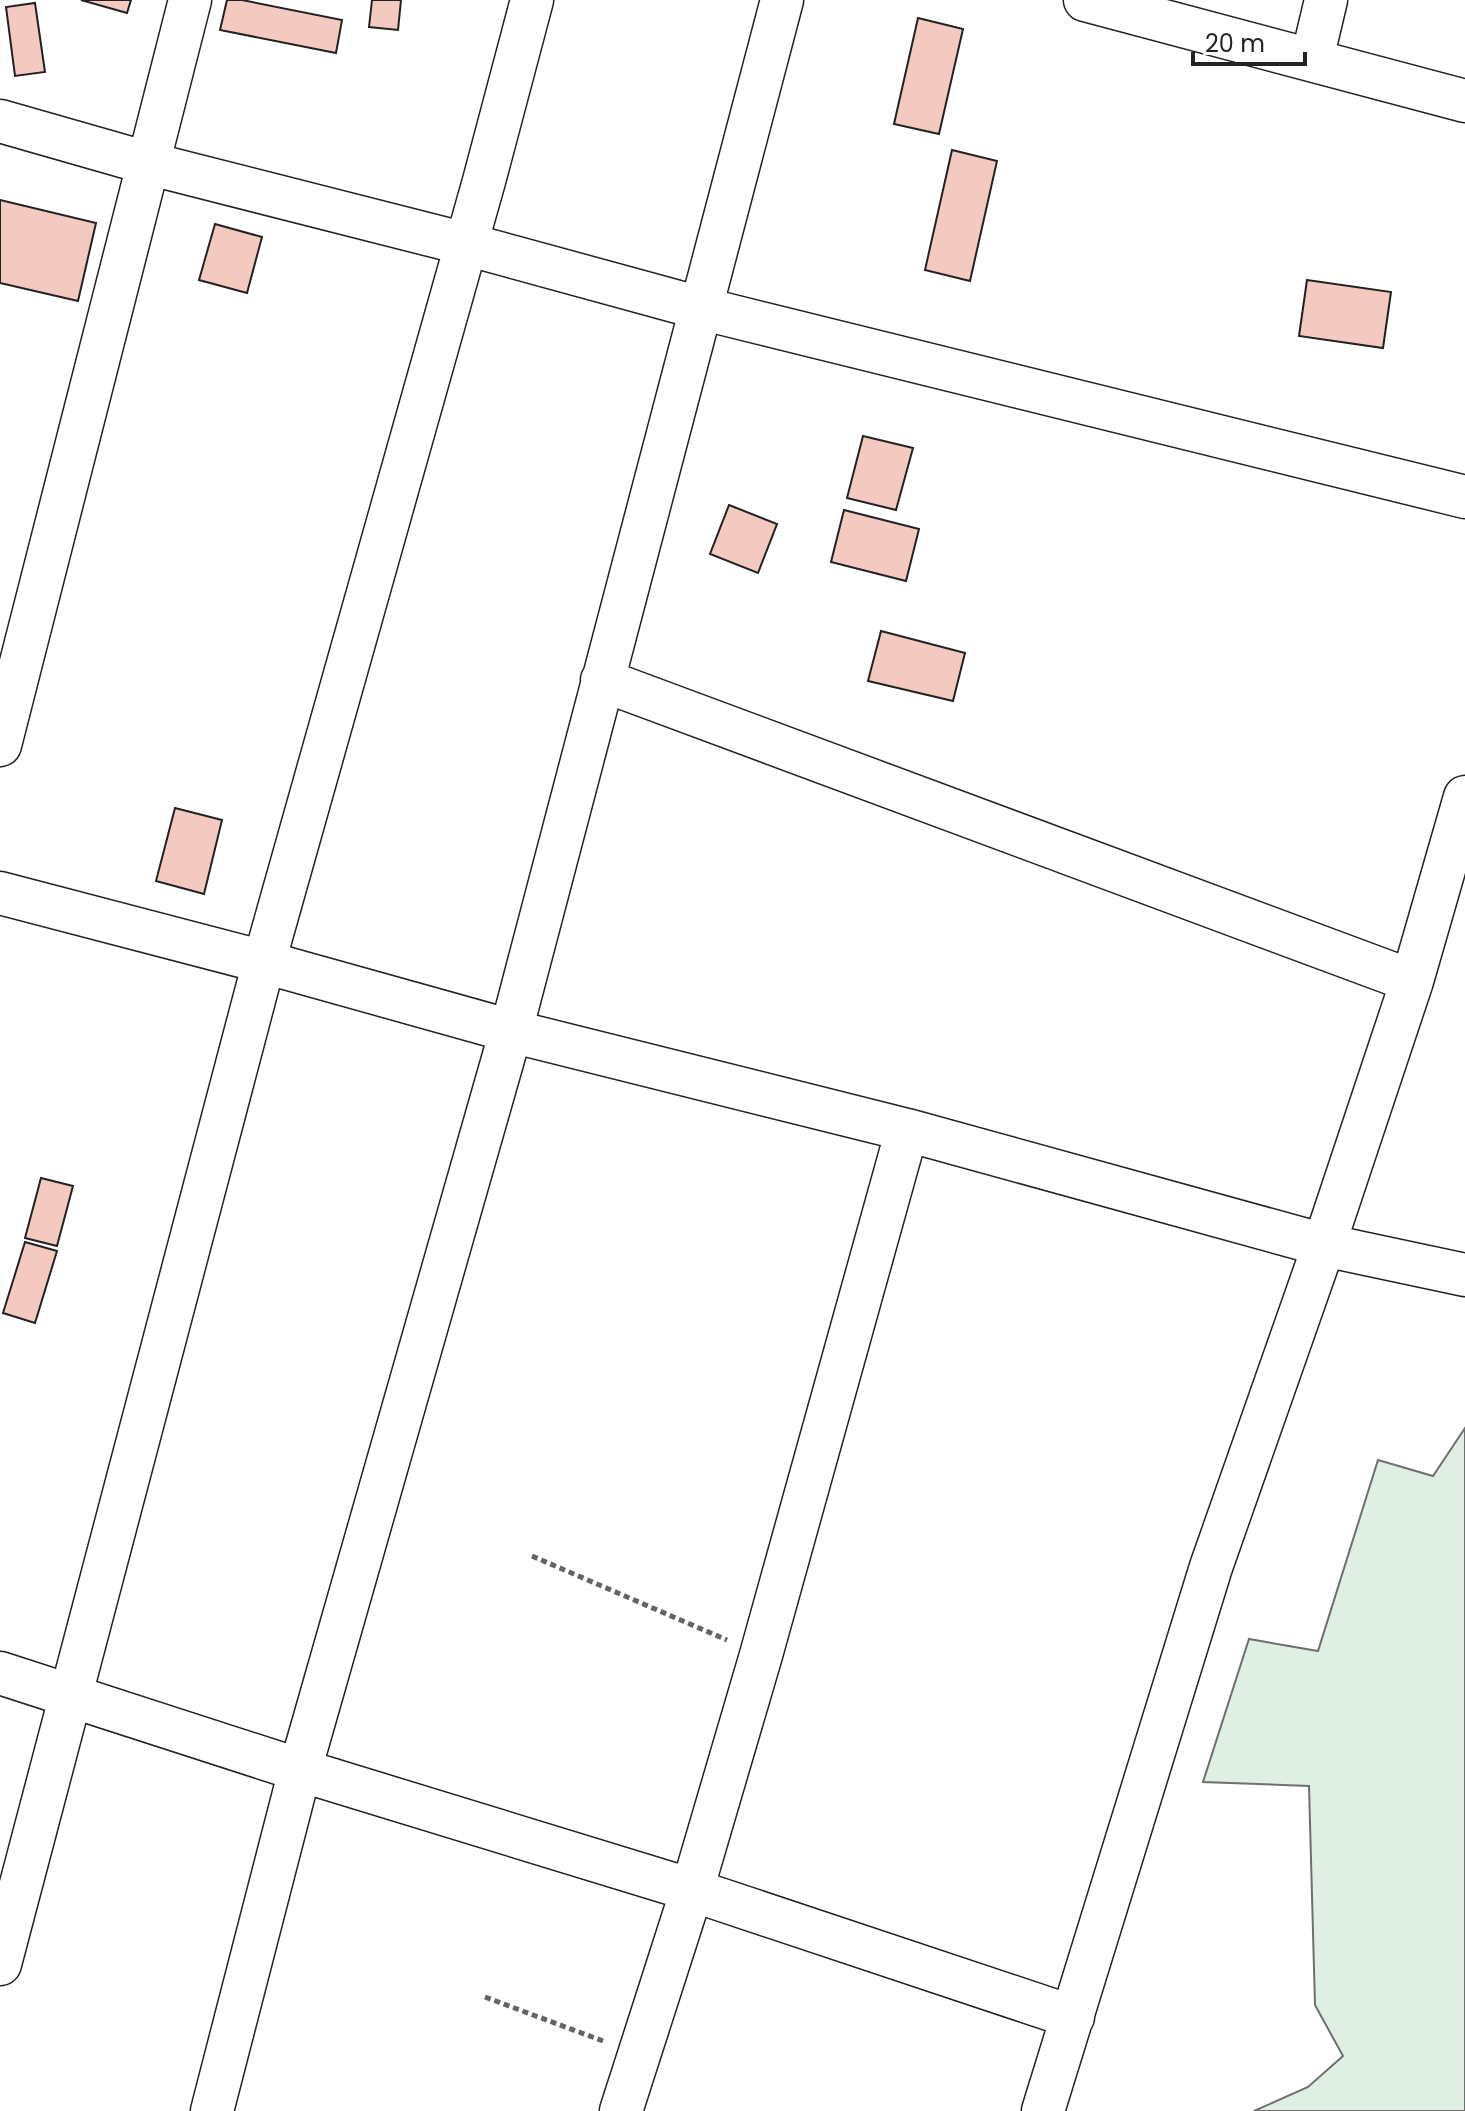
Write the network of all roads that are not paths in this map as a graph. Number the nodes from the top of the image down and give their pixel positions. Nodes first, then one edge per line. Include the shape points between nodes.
1 (190, 0) edge
2 (532, 0) edge
3 (782, 0) edge
4 (1085, 0) edge
5 (1326, 0) edge
6 (1312, 59) junction
7 (1465, 101) edge
8 (0, 121) edge
9 (147, 163) junction
10 (466, 244) junction
11 (700, 308) junction
12 (1465, 497) edge
13 (602, 680) junction
14 (0, 745) edge
15 (1465, 797) edge
16 (0, 893) edge
17 (264, 962) junction
18 (1412, 981) junction
19 (511, 1031) junction
20 (907, 1130) junction
21 (1324, 1245) junction
22 (1465, 1275) edge
23 (0, 1673) edge
24 (71, 1694) junction
25 (300, 1770) junction
26 (692, 1890) junction
27 (0, 1964) edge
28 (1073, 2017) junction
29 (212, 2111) edge
30 (621, 2111) edge
31 (1043, 2111) edge

1 - 9 street
2 - 10 street
3 - 11 street
4 - 6 street
5 - 6 street
6 - 7 street
8 - 9 street
9 - 10 street
9 - 14 street
10 - 11 street
10 - 17 street
11 - 12 street
11 - 13 street
13 - 18 street
13 - 19 street
15 - 18 street
16 - 17 street
17 - 19 street
17 - 24 street
18 - 21 street
19 - 20 street
19 - 25 street
20 - 21 street
20 - 26 street
21 - 22 street
21 - 28 street via 1211,1567
23 - 24 street
24 - 25 street
24 - 27 street
25 - 26 street
25 - 29 street
26 - 28 street
26 - 30 street
28 - 31 street

